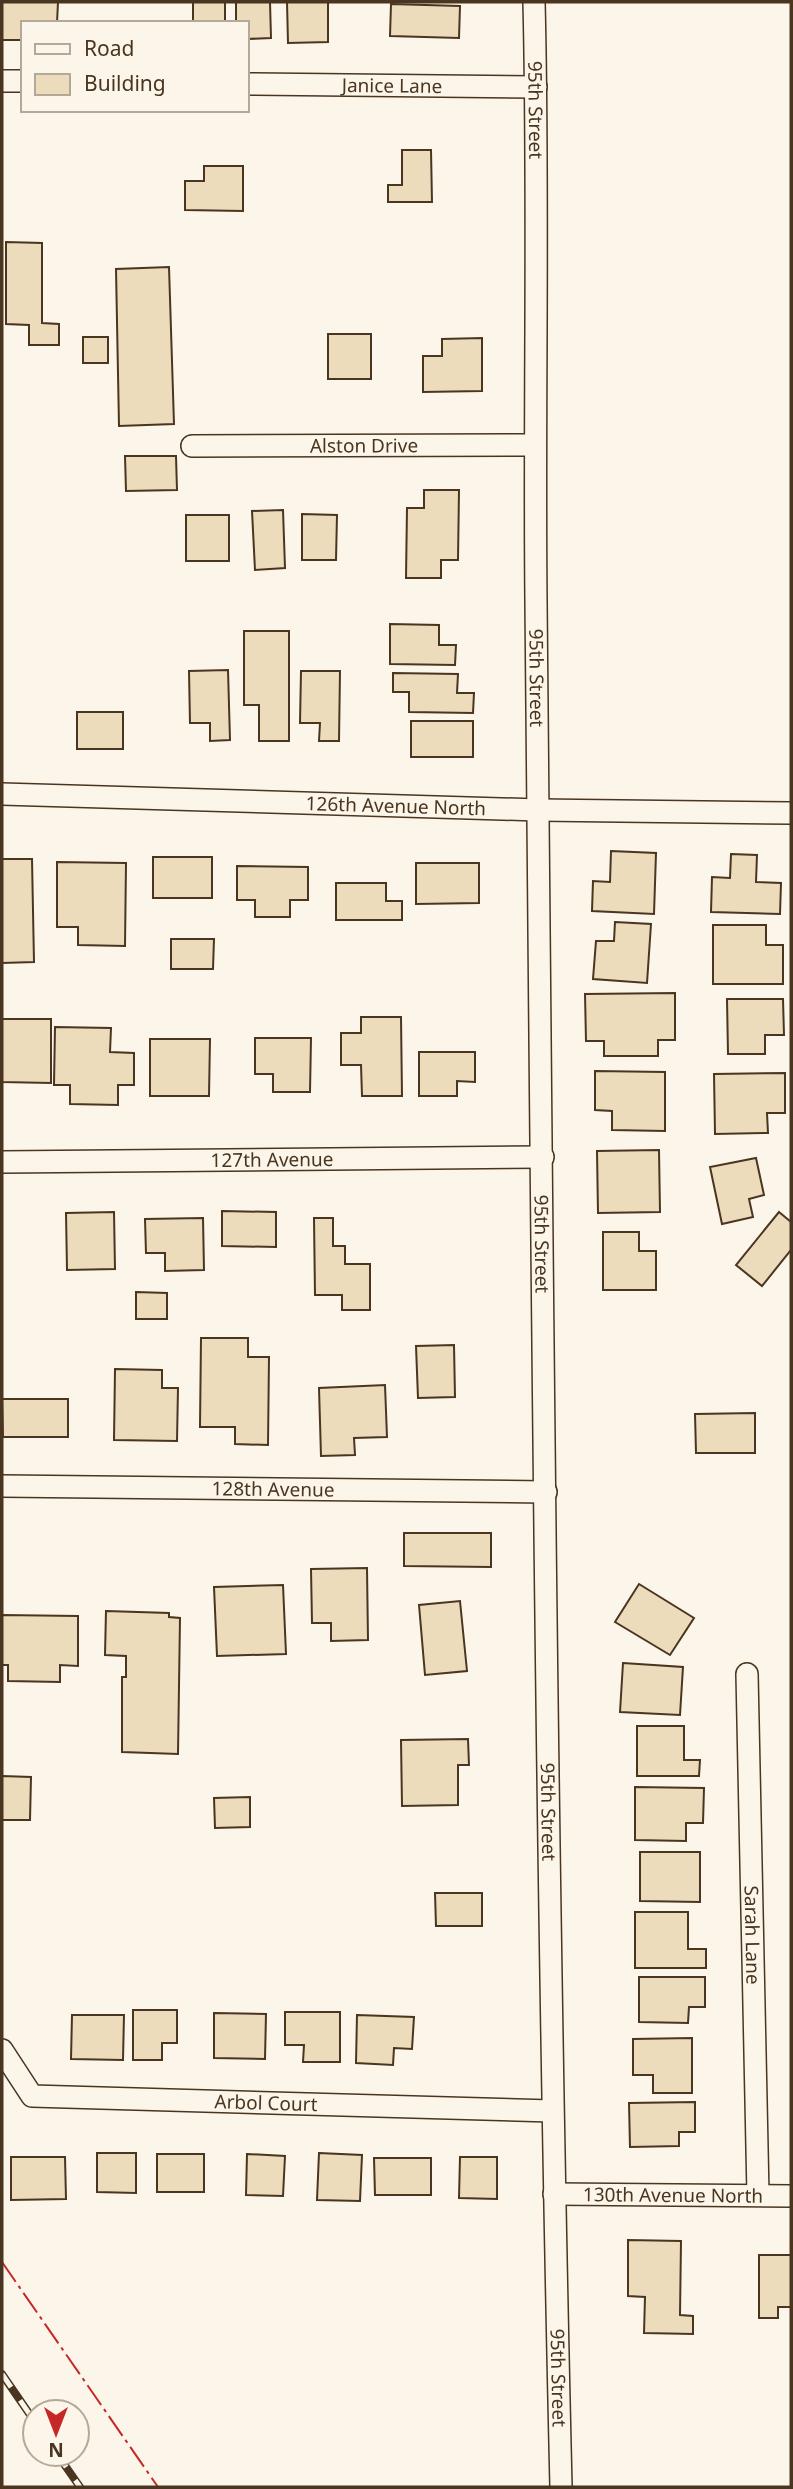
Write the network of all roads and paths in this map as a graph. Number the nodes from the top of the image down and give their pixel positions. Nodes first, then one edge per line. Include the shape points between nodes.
1 (534, 2) edge
2 (2, 81) edge
3 (21, 81) edge
4 (248, 84) edge
5 (536, 87) junction
6 (534, 445) junction
7 (192, 446) dead end
8 (2, 794) edge
9 (538, 810) junction
10 (791, 813) edge
11 (542, 1157) junction
12 (2, 1162) edge
13 (2, 1486) edge
14 (546, 1492) junction
15 (747, 1674) dead end
16 (2, 2050) edge
17 (552, 2111) junction
18 (554, 2194) junction
19 (758, 2195) junction
20 (791, 2196) edge
21 (561, 2487) edge

1 - 5 street, 95th Street
2 - 3 street
4 - 5 street, Janice Lane
5 - 6 street, 95th Street
6 - 7 street, Alston Drive
6 - 9 street, 95th Street
8 - 9 street, 126th Avenue North
9 - 10 street, 126th Avenue North
9 - 11 street, 95th Street
11 - 12 street, 127th Avenue
11 - 14 street, 95th Street
13 - 14 street, 128th Avenue
14 - 17 street, 95th Street
15 - 19 street, Sarah Lane
16 - 17 street, Arbol Court via 32,2096
17 - 18 street, 95th Street
18 - 19 street, 130th Avenue North
18 - 21 street, 95th Street
19 - 20 street, 130th Avenue North

